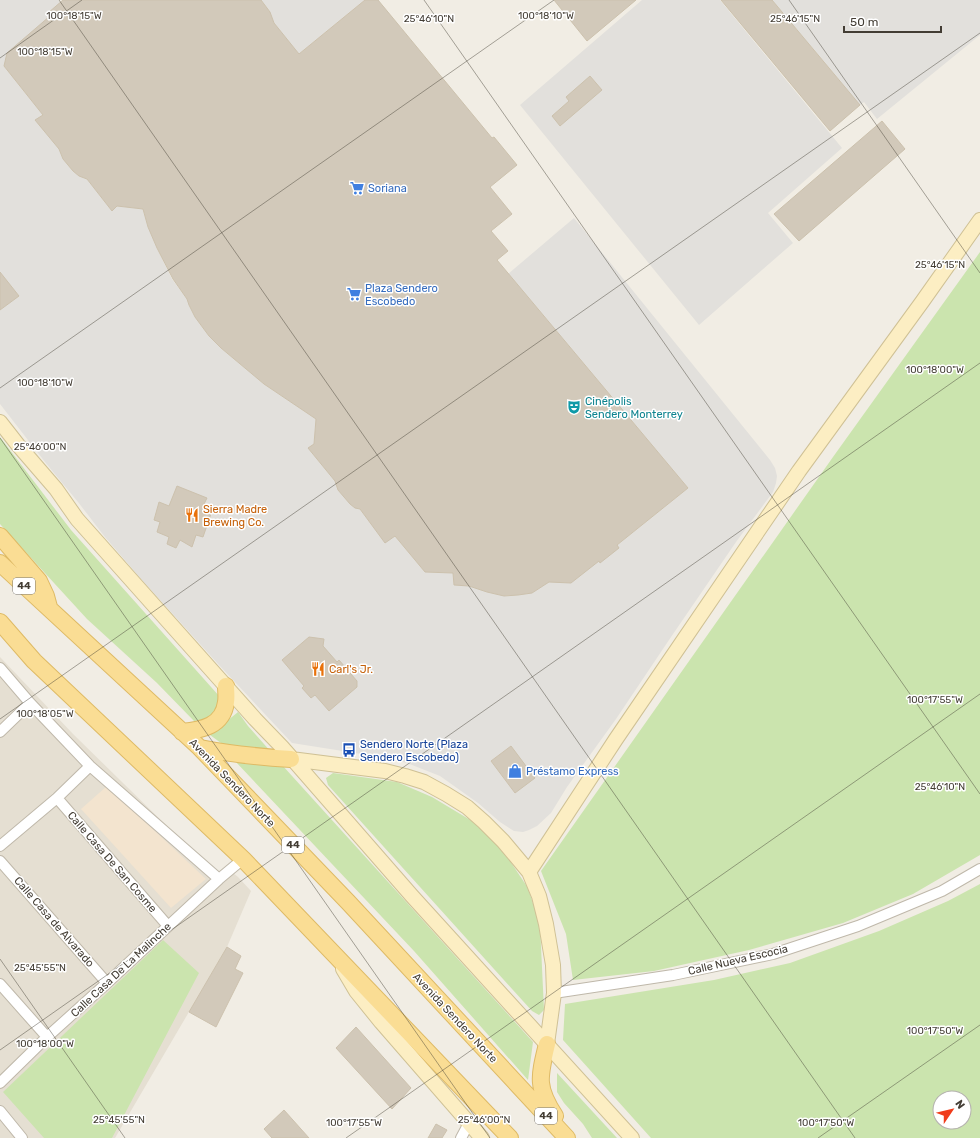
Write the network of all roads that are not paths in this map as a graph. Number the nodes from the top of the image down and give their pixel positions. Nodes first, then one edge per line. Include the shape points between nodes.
1 (980, 220) edge
2 (0, 422) edge
3 (0, 536) edge
4 (0, 563) edge
5 (49, 609) junction
6 (2, 628) edge
7 (0, 668) edge
8 (226, 686) junction
9 (30, 703) junction
10 (0, 732) edge
11 (182, 732) junction
12 (200, 748) junction
13 (291, 759) junction
14 (90, 766) junction
15 (57, 798) junction
16 (0, 846) edge
17 (243, 859) junction
18 (0, 861) edge
19 (980, 869) edge
20 (529, 872) junction
21 (219, 879) junction
22 (168, 926) junction
23 (333, 953) junction
24 (107, 983) junction
25 (0, 984) edge
26 (554, 993) junction
27 (47, 1037) junction
28 (547, 1044) junction
29 (0, 1083) edge
30 (0, 1111) edge
31 (469, 1124) junction
32 (22, 1138) edge
33 (461, 1138) edge
34 (482, 1138) edge
35 (510, 1138) edge
36 (567, 1138) edge
37 (572, 1138) edge
38 (632, 1138) edge

1 - 20 street via 799,471
2 - 8 street via 56,489 77,519
3 - 5 main road via 39,582
4 - 5 main road, Avenida Sendero Norte / 44
5 - 11 main road, Avenida Sendero Norte / 44
6 - 17 main road
7 - 9 street
8 - 11 main road via 226,703 220,718 212,725 199,730
8 - 13 street
9 - 10 street
9 - 14 street
11 - 12 main road, Avenida Sendero Norte / 44
12 - 13 main road via 254,757
12 - 36 main road, Avenida Sendero Norte / 44 via 348,902
13 - 20 street via 386,771 424,782 467,807 503,841
13 - 28 street
14 - 15 street
14 - 21 street
15 - 16 street
15 - 22 street, Calle Casa De San Cosme
17 - 21 street, Calle Casa De La Malinche
17 - 23 main road
18 - 24 street, Calle Casa de Alvarado
19 - 26 street, Calle Nueva Escocia via 942,891 858,926 773,954 666,976
20 - 26 street via 546,924 553,965
21 - 22 street, Calle Casa De La Malinche
22 - 24 street, Calle Casa De La Malinche
23 - 31 street via 356,991
23 - 35 main road
24 - 27 street, Calle Casa De La Malinche
25 - 27 street
26 - 28 street
27 - 29 street, Calle Casa De La Malinche
28 - 37 main road via 541,1070 542,1091 554,1116
28 - 38 street
30 - 32 street
31 - 33 street
31 - 34 street

